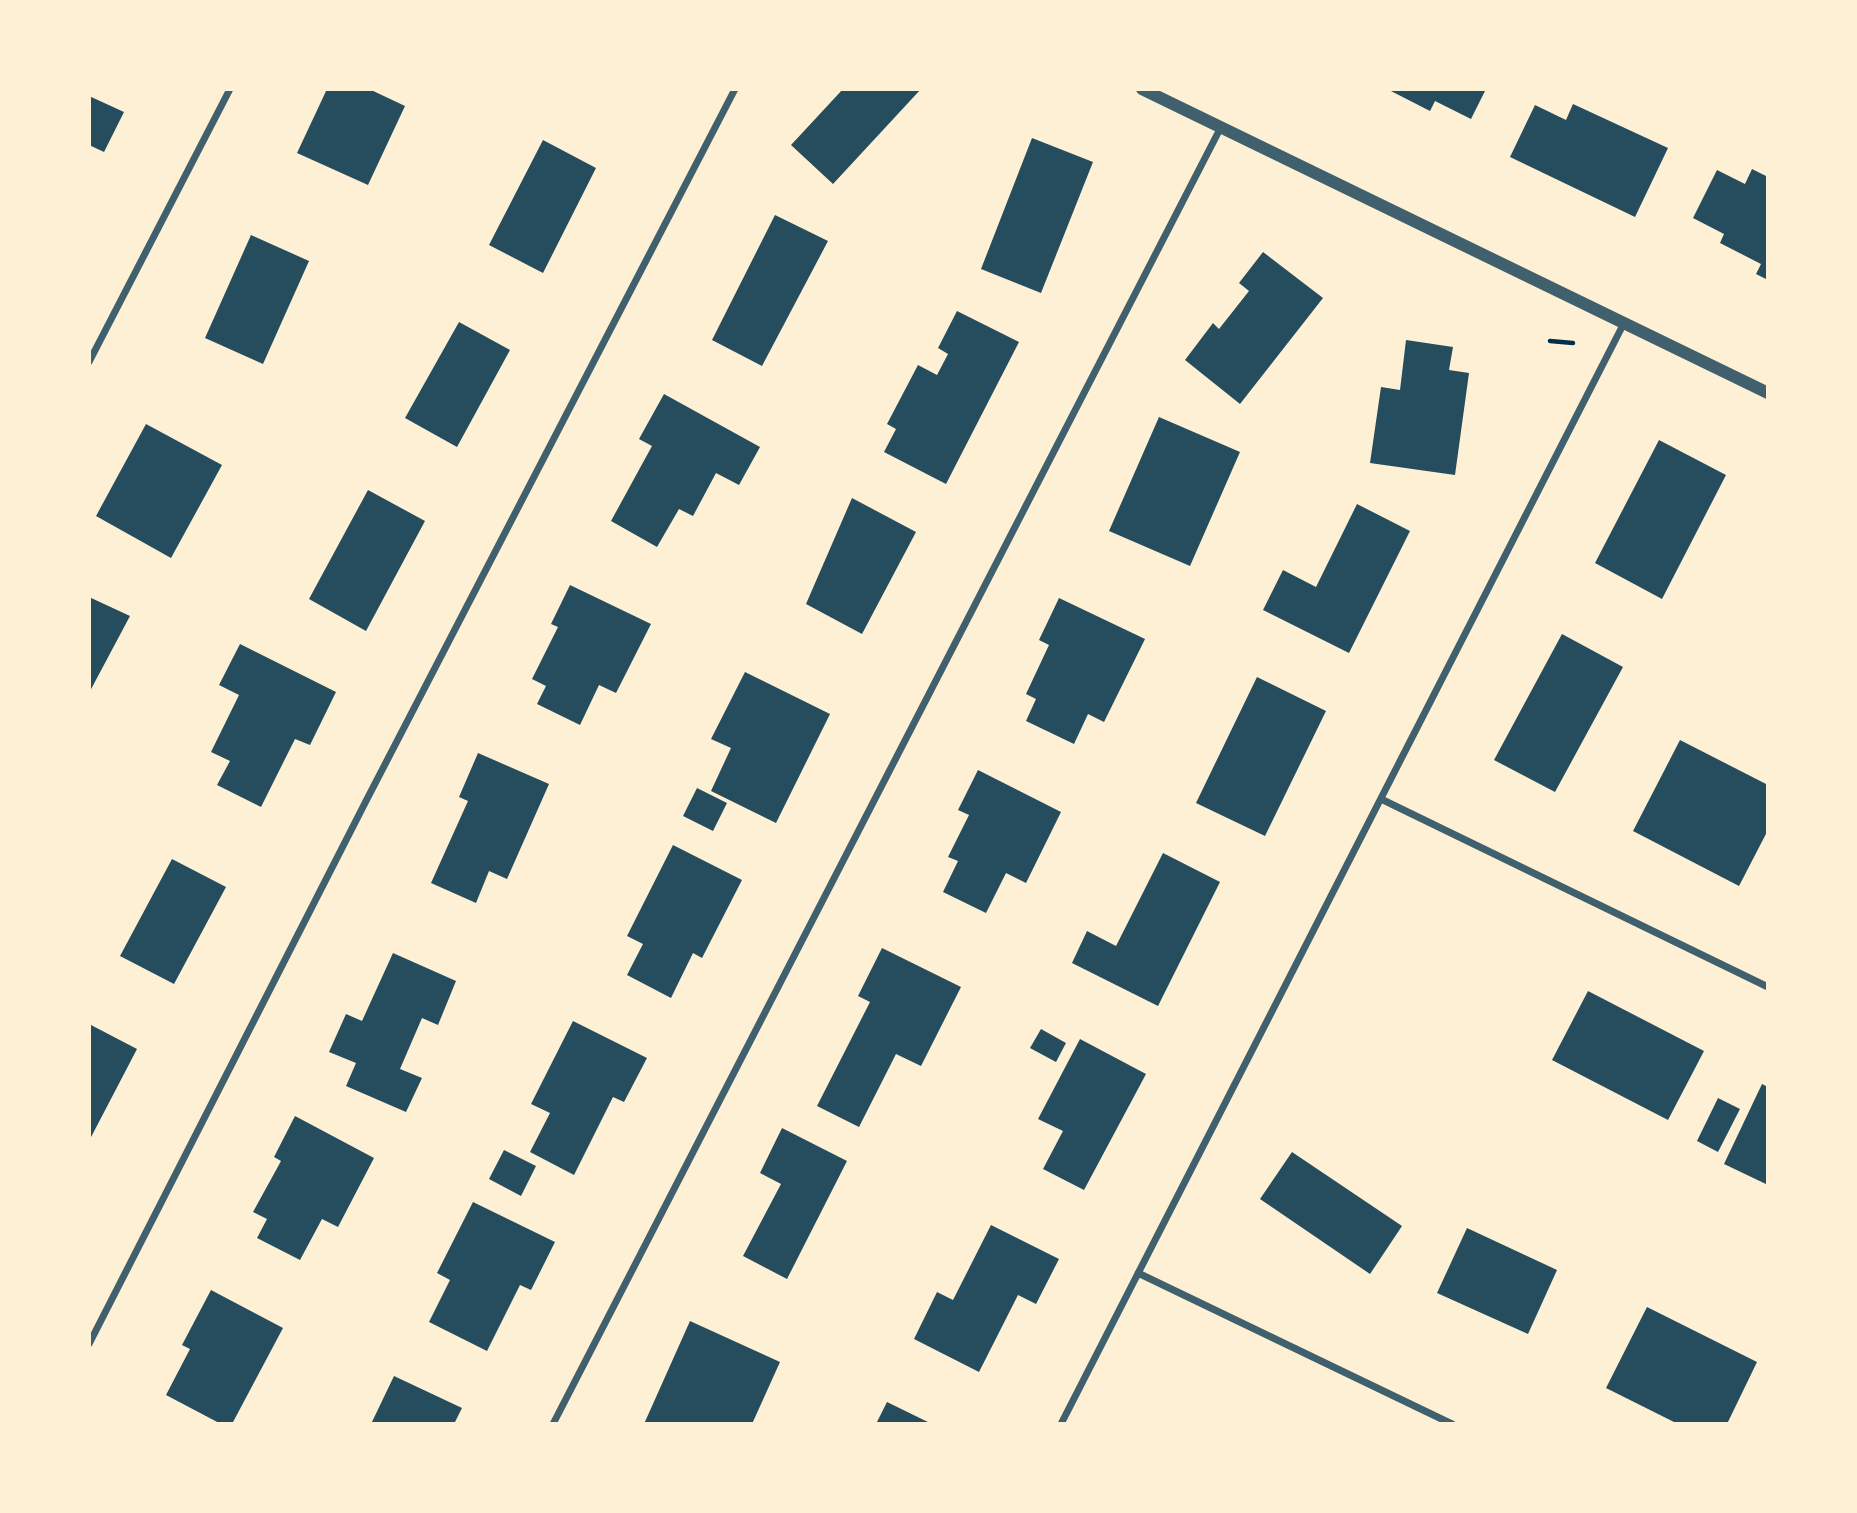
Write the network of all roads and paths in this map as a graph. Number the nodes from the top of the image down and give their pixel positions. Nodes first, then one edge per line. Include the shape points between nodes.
1 (230, 89) edge
2 (735, 89) edge
3 (1142, 89) edge
4 (1221, 127) junction
5 (1624, 323) junction
6 (1550, 341) dead end
7 (1573, 343) dead end
8 (89, 362) edge
9 (1768, 393) edge
10 (1381, 799) junction
11 (1768, 987) edge
12 (1139, 1273) junction
13 (89, 1344) edge
14 (553, 1424) edge
15 (1061, 1424) edge
16 (1452, 1424) edge

1 - 8 street
2 - 13 street
3 - 4 street
4 - 5 street
4 - 14 street
5 - 9 street
5 - 10 street
6 - 7 path
10 - 11 street
10 - 12 street
12 - 15 street
12 - 16 street

